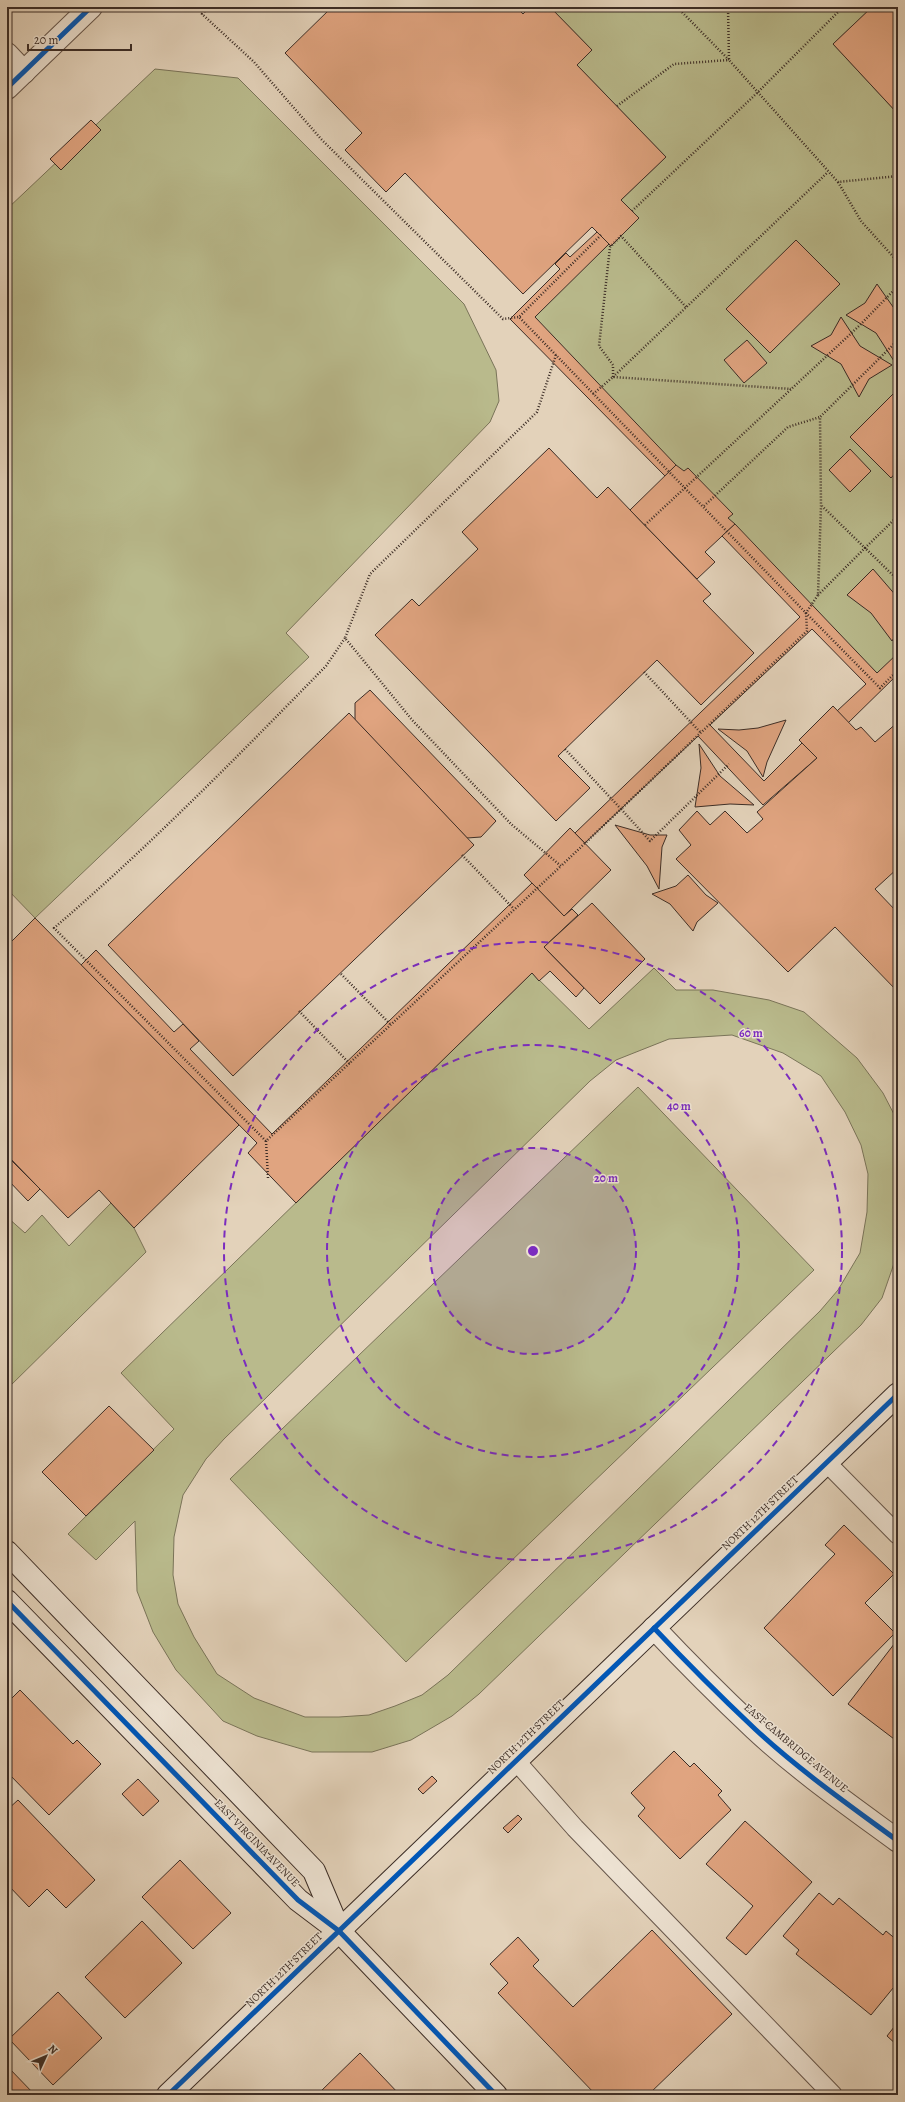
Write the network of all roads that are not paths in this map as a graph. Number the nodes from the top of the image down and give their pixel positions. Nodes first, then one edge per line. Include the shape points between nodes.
1 (91, 7) edge
2 (7, 54) edge
3 (24, 72) junction
4 (7, 88) edge
5 (898, 1394) edge
6 (827, 1462) junction
7 (898, 1535) edge
8 (7, 1552) edge
9 (7, 1601) edge
10 (654, 1628) junction
11 (516, 1761) junction
12 (898, 1841) edge
13 (339, 1932) junction
14 (168, 2095) edge
15 (496, 2095) edge
16 (833, 2095) edge

1 - 3 street
2 - 3 street
3 - 4 street
5 - 6 street, NORTH 12TH STREET
6 - 7 lane
6 - 10 street, NORTH 12TH STREET
8 - 13 street, EAST VIRGINIA AVENUE via 314,1871
9 - 13 street, EAST VIRGINIA AVENUE via 298,1900
10 - 11 street, NORTH 12TH STREET
10 - 12 street, EAST CAMBRIDGE AVENUE via 755,1729 820,1783
11 - 13 street, NORTH 12TH STREET
11 - 16 lane via 575,1828
13 - 14 street, NORTH 12TH STREET
13 - 15 street, EAST VIRGINIA AVENUE

